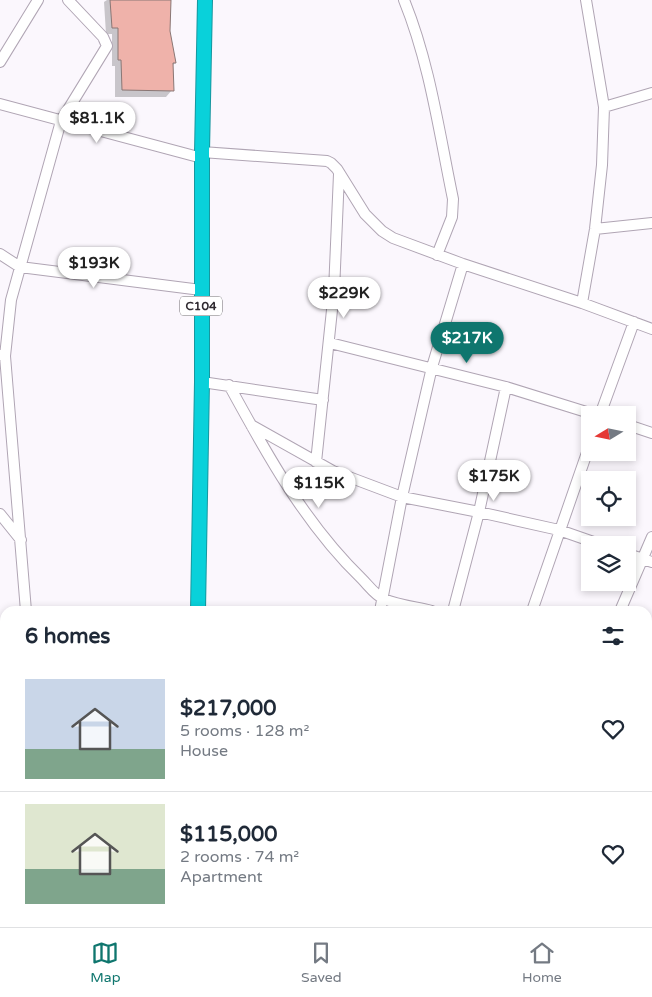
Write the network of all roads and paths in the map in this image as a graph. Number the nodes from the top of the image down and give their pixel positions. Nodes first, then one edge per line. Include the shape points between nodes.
1 (38, 0) edge
2 (68, 0) edge
3 (205, 0) edge
4 (404, 0) edge
5 (586, 0) edge
6 (1, 56) edge
7 (652, 93) edge
8 (0, 104) edge
9 (604, 107) junction
10 (61, 121) junction
11 (202, 155) junction
12 (339, 174) junction
13 (652, 223) edge
14 (595, 229) junction
15 (0, 254) edge
16 (437, 255) junction
17 (463, 264) junction
18 (20, 267) junction
19 (201, 290) junction
20 (582, 302) junction
21 (634, 322) junction
22 (652, 329) edge
23 (330, 343) junction
24 (2, 356) edge
25 (432, 367) junction
26 (202, 382) junction
27 (229, 385) junction
28 (506, 387) junction
29 (323, 400) junction
30 (603, 406) edge
31 (4, 408) edge
32 (581, 410) edge
33 (251, 426) junction
34 (636, 427) edge
35 (652, 432) edge
36 (584, 461) edge
37 (316, 462) junction
38 (402, 497) junction
39 (479, 512) junction
40 (0, 514) edge
41 (559, 530) junction
42 (652, 537) edge
43 (581, 538) edge
44 (21, 540) junction
45 (636, 556) edge
46 (648, 560) edge
47 (382, 599) junction
48 (26, 606) edge
49 (198, 606) edge
50 (381, 606) edge
51 (411, 606) edge
52 (454, 606) edge
53 (534, 606) edge
54 (623, 606) edge

1 - 6 street
2 - 10 street via 104,37 107,46
3 - 11 highway, C104
4 - 16 street via 426,66 453,199 452,217
5 - 9 street
7 - 9 street
8 - 10 street
9 - 14 street
10 - 11 street
10 - 18 street
11 - 12 street via 327,161
11 - 19 highway, C104
12 - 16 street via 358,206 382,231
12 - 23 street
13 - 14 street
14 - 20 street
15 - 18 street
16 - 17 street
17 - 20 street
17 - 25 street
18 - 19 street
18 - 24 street
19 - 26 highway, C104
20 - 21 street
21 - 22 street
21 - 30 street
23 - 25 street
23 - 29 street
24 - 31 street
25 - 28 street
25 - 38 street
26 - 27 street
26 - 49 highway, C104
27 - 29 street
27 - 33 street
28 - 32 street
28 - 39 street
29 - 37 street
31 - 44 street
33 - 37 street
33 - 47 street via 319,530
34 - 35 street
36 - 41 street
37 - 38 street
38 - 39 street
38 - 47 street
39 - 41 street
39 - 52 street
40 - 44 street
41 - 43 street
41 - 53 street
42 - 46 street
44 - 48 street
45 - 46 street
46 - 54 street
47 - 50 street
47 - 51 street

